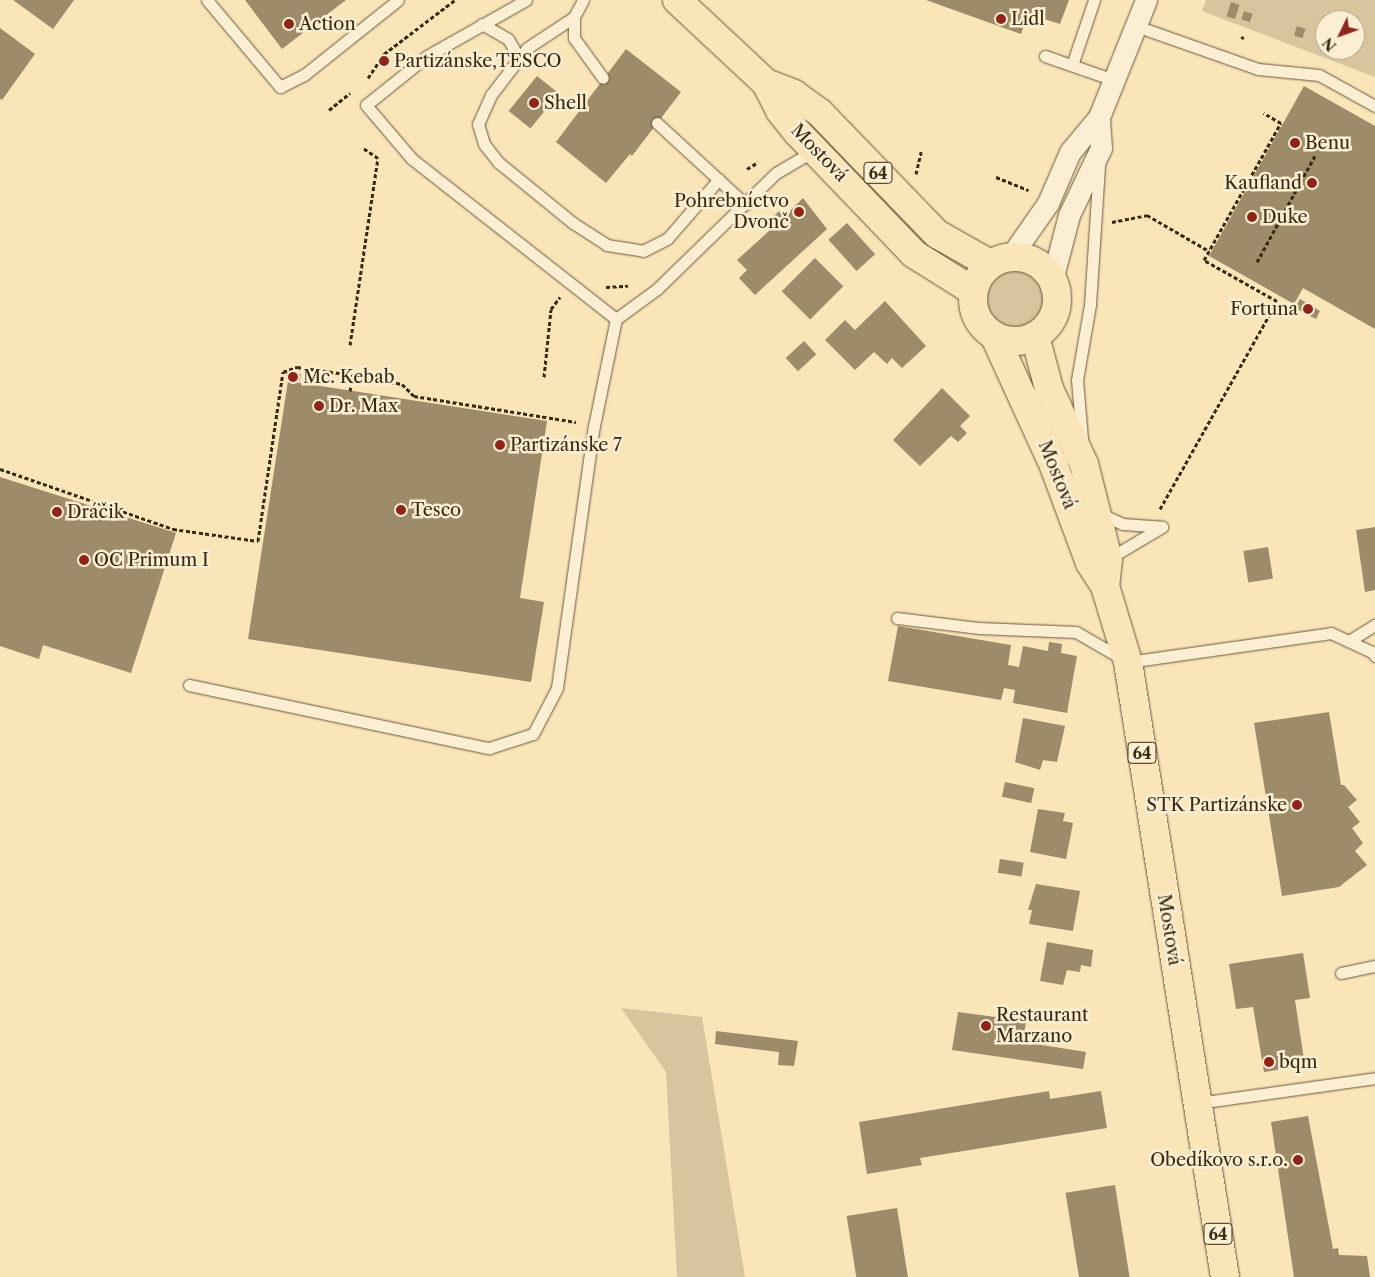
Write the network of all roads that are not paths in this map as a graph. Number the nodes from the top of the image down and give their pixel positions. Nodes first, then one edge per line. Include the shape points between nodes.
1 (207, 0) edge
2 (398, 0) edge
3 (526, 0) edge
4 (583, 0) edge
5 (678, 0) edge
6 (1094, 0) edge
7 (1146, 0) edge
8 (574, 16) junction
9 (482, 24) junction
10 (1136, 26) junction
11 (1046, 56) dead end
12 (519, 58) junction
13 (1072, 65) junction
14 (603, 78) dead end
15 (1114, 80) junction
16 (766, 83) junction
17 (1375, 106) edge
18 (1099, 117) junction
19 (657, 123) dead end
20 (1101, 148) junction
21 (815, 149) junction
22 (719, 179) junction
23 (745, 204) junction
24 (1001, 260) junction
25 (1052, 280) junction
26 (973, 291) junction
27 (616, 319) junction
28 (1035, 336) junction
29 (996, 337) junction
30 (1084, 464) junction
31 (1097, 512) junction
32 (1108, 559) junction
33 (1105, 586) junction
34 (897, 618) dead end
35 (1375, 625) edge
36 (1349, 641) junction
37 (1374, 653) edge
38 (1128, 662) junction
39 (189, 685) dead end
40 (1375, 966) edge
41 (1341, 973) dead end
42 (1375, 1078) edge
43 (1198, 1104) junction
44 (1225, 1277) edge

1 - 2 lane via 280,87 304,75
3 - 9 lane
4 - 8 lane
5 - 16 main road, Mostová / 64
6 - 13 lane
7 - 10 street
8 - 12 lane via 527,48
8 - 14 lane via 574,38
9 - 12 lane via 508,38
9 - 27 lane via 427,56 366,105 412,159
10 - 15 street
10 - 17 lane via 1258,69 1319,75
11 - 13 lane
12 - 22 lane via 492,94 478,124 484,144 498,162 573,223 607,245 643,251 657,247
13 - 15 lane
15 - 18 street
16 - 21 main road, Mostová / 64 via 780,111
16 - 24 main road, Mostová / 64 via 794,94 819,112 937,234
18 - 20 street
18 - 24 street via 1070,152 1048,203
19 - 22 lane
20 - 25 street via 1069,215
20 - 30 lane via 1090,306 1077,380
21 - 23 lane via 776,173
21 - 26 main road, Mostová / 64 via 914,254
22 - 23 lane
23 - 27 lane via 657,289
24 - 25 main road, 64 via 1035,262
24 - 26 main road via 979,276
25 - 28 main road via 1057,295 1055,311 1047,326
26 - 29 main road, 64 via 973,307 978,319
27 - 39 lane via 594,426 557,688 533,734 489,748
28 - 29 main road via 1016,341
28 - 30 main road, Mostová / 64 via 1049,389
29 - 33 main road, Mostová / 64 via 1054,466 1090,563
30 - 31 main road, Mostová / 64
31 - 32 main road, Mostová / 64
31 - 32 lane via 1122,524 1162,527
32 - 33 main road, Mostová / 64
33 - 38 main road, Mostová / 64
34 - 38 lane via 980,628 1076,632
35 - 36 lane
36 - 37 lane
36 - 38 lane via 1331,633
38 - 43 main road, Mostová / 64
40 - 41 lane
42 - 43 lane
43 - 44 main road, Mostová / 64

